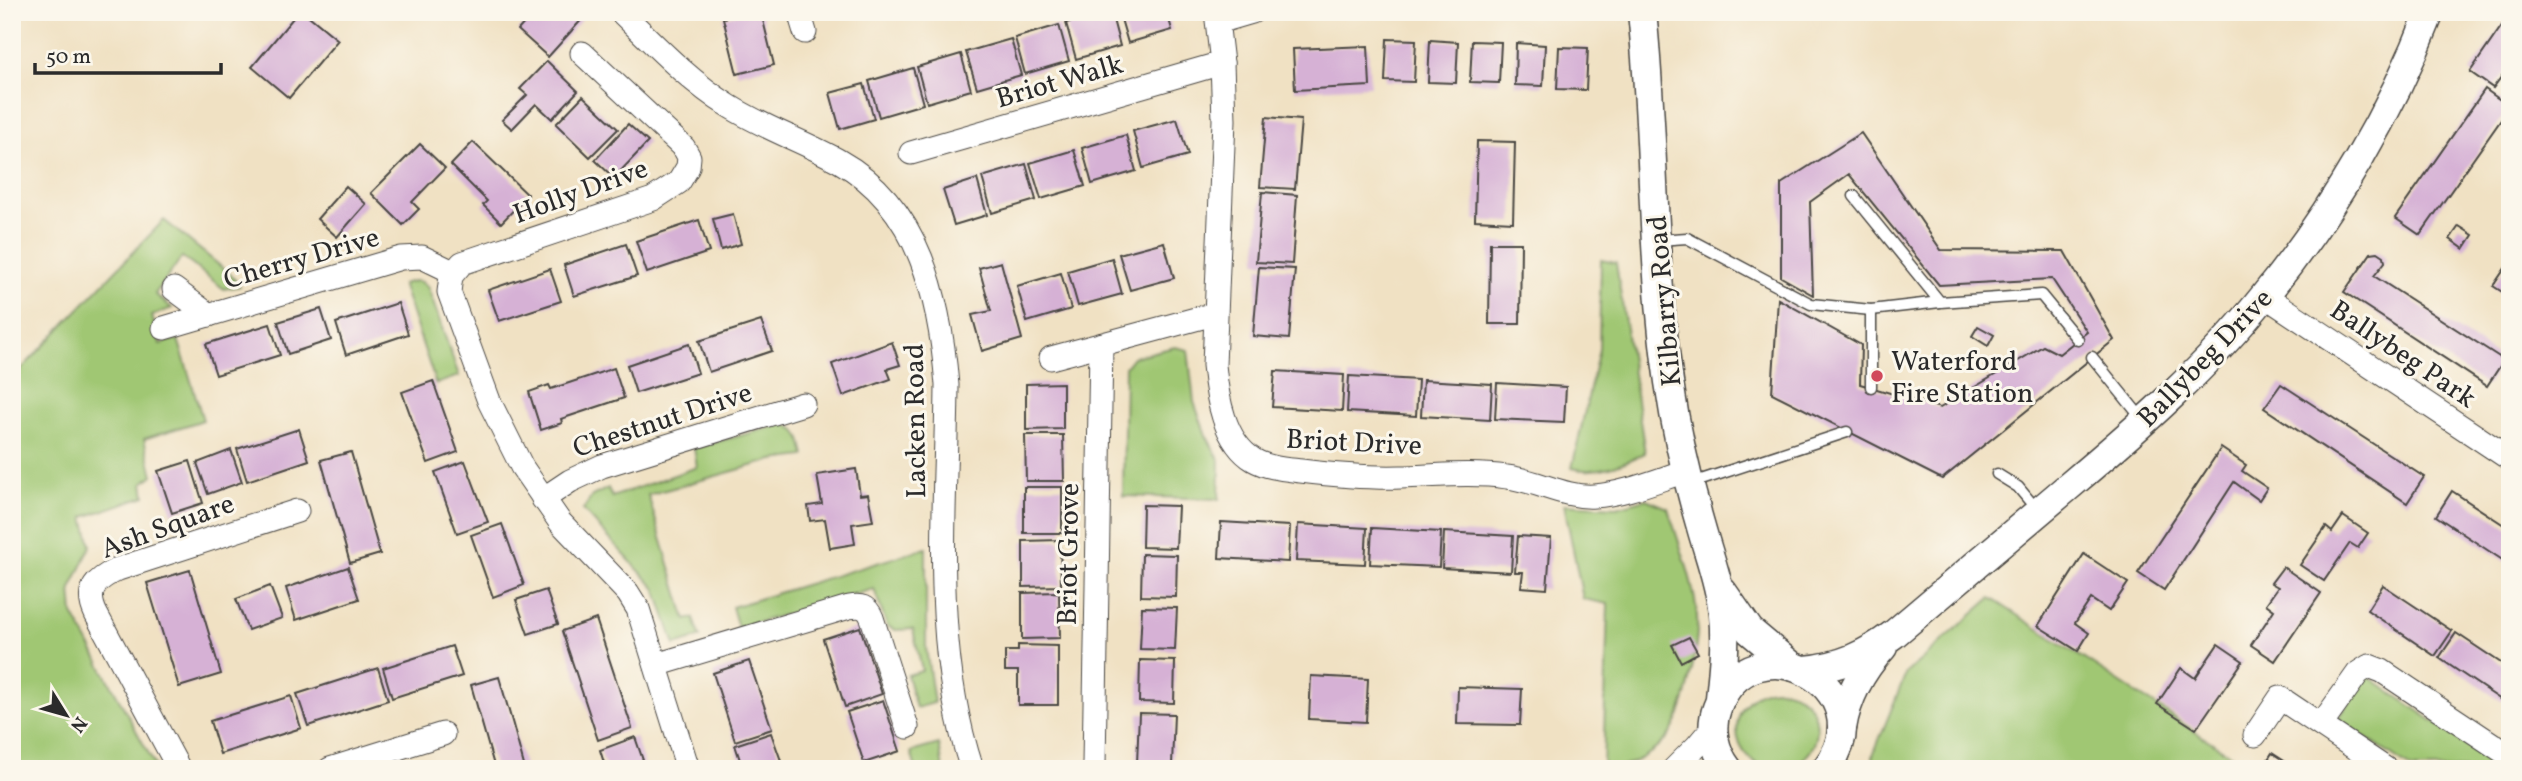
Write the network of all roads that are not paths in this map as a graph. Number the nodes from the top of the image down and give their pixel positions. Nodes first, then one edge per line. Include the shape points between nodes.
1 (621, 12) edge
2 (1252, 12) edge
3 (1642, 12) edge
4 (2430, 12) edge
5 (1217, 17) edge
6 (582, 53) dead end
7 (1223, 63) junction
8 (911, 153) dead end
9 (1854, 196) dead end
10 (1655, 240) junction
11 (453, 272) junction
12 (174, 289) dead end
13 (2265, 296) junction
14 (1940, 302) junction
15 (1871, 310) junction
16 (1214, 314) junction
17 (209, 315) junction
18 (164, 328) dead end
19 (2078, 340) dead end
20 (1101, 345) junction
21 (2092, 357) dead end
22 (1051, 358) dead end
23 (1871, 387) dead end
24 (803, 404) dead end
25 (2145, 421) junction
26 (1847, 432) dead end
27 (2510, 459) edge
28 (1997, 474) dead end
29 (1688, 477) junction
30 (543, 499) junction
31 (297, 511) dead end
32 (2039, 512) junction
33 (1718, 583) junction
34 (1894, 634) junction
35 (656, 666) junction
36 (1798, 668) junction
37 (1720, 698) junction
38 (2321, 725) junction
39 (907, 727) dead end
40 (1713, 727) junction
41 (443, 734) dead end
42 (2255, 735) dead end
43 (1836, 754) edge
44 (2510, 756) edge
45 (2510, 763) edge
46 (1094, 765) dead end
47 (179, 769) edge
48 (330, 769) edge
49 (688, 769) edge
50 (972, 769) edge
51 (1674, 769) edge
52 (1728, 769) edge
53 (2386, 769) edge
54 (2506, 769) edge

1 - 50 street, Lacken Road via 726,104 860,175 890,205 916,245 937,306 944,345 945,628 958,719
2 - 5 street
3 - 10 street, Kilbarry Road
4 - 13 street, Ballybeg Drive via 2356,162
5 - 7 street, Briot Drive
6 - 11 street, Holly Drive via 684,148 689,157 686,172 674,187 653,199 474,258
7 - 8 street, Briot Walk
7 - 16 street, Briot Drive
9 - 14 lane
10 - 15 lane via 1687,237 1811,304
10 - 29 street, Kilbarry Road via 1669,380
11 - 17 street, Cherry Drive via 422,257 401,258
11 - 30 street via 448,287 451,299 489,401 513,452
12 - 17 street
13 - 25 street, Ballybeg Drive
13 - 27 street, Ballybeg Park
14 - 15 lane
14 - 19 lane via 2041,295
15 - 23 lane
16 - 20 street
16 - 29 street, Briot Drive via 1220,404 1238,445 1262,463 1349,476 1497,475 1586,497
17 - 18 street, Cherry Drive
20 - 22 street
20 - 46 street, Briot Grove
21 - 25 lane
24 - 30 street, Chestnut Drive via 602,466
25 - 32 street, Ballybeg Drive
26 - 29 lane
28 - 32 lane via 2018,487
29 - 33 street, Kilbarry Road
30 - 35 street via 632,599
31 - 47 street, Ash Square via 118,569 101,578 92,590 90,600 96,614
32 - 34 street, Ballybeg Drive
33 - 36 street, Kilbarry Road via 1750,631
33 - 37 street, Kilbarry Road via 1725,639
34 - 36 street via 1842,664
34 - 43 street via 1866,668 1847,702
35 - 39 street via 860,606 867,608 872,618
35 - 49 street
36 - 37 street via 1768,664 1754,668
36 - 43 street, Kilbarry Road via 1818,678 1833,696 1841,718
37 - 40 street, Kilbarry Road
38 - 42 street via 2280,698
38 - 44 street via 2358,673 2369,666
38 - 53 street
40 - 51 street
40 - 52 street via 1719,755
41 - 48 street
45 - 54 street

